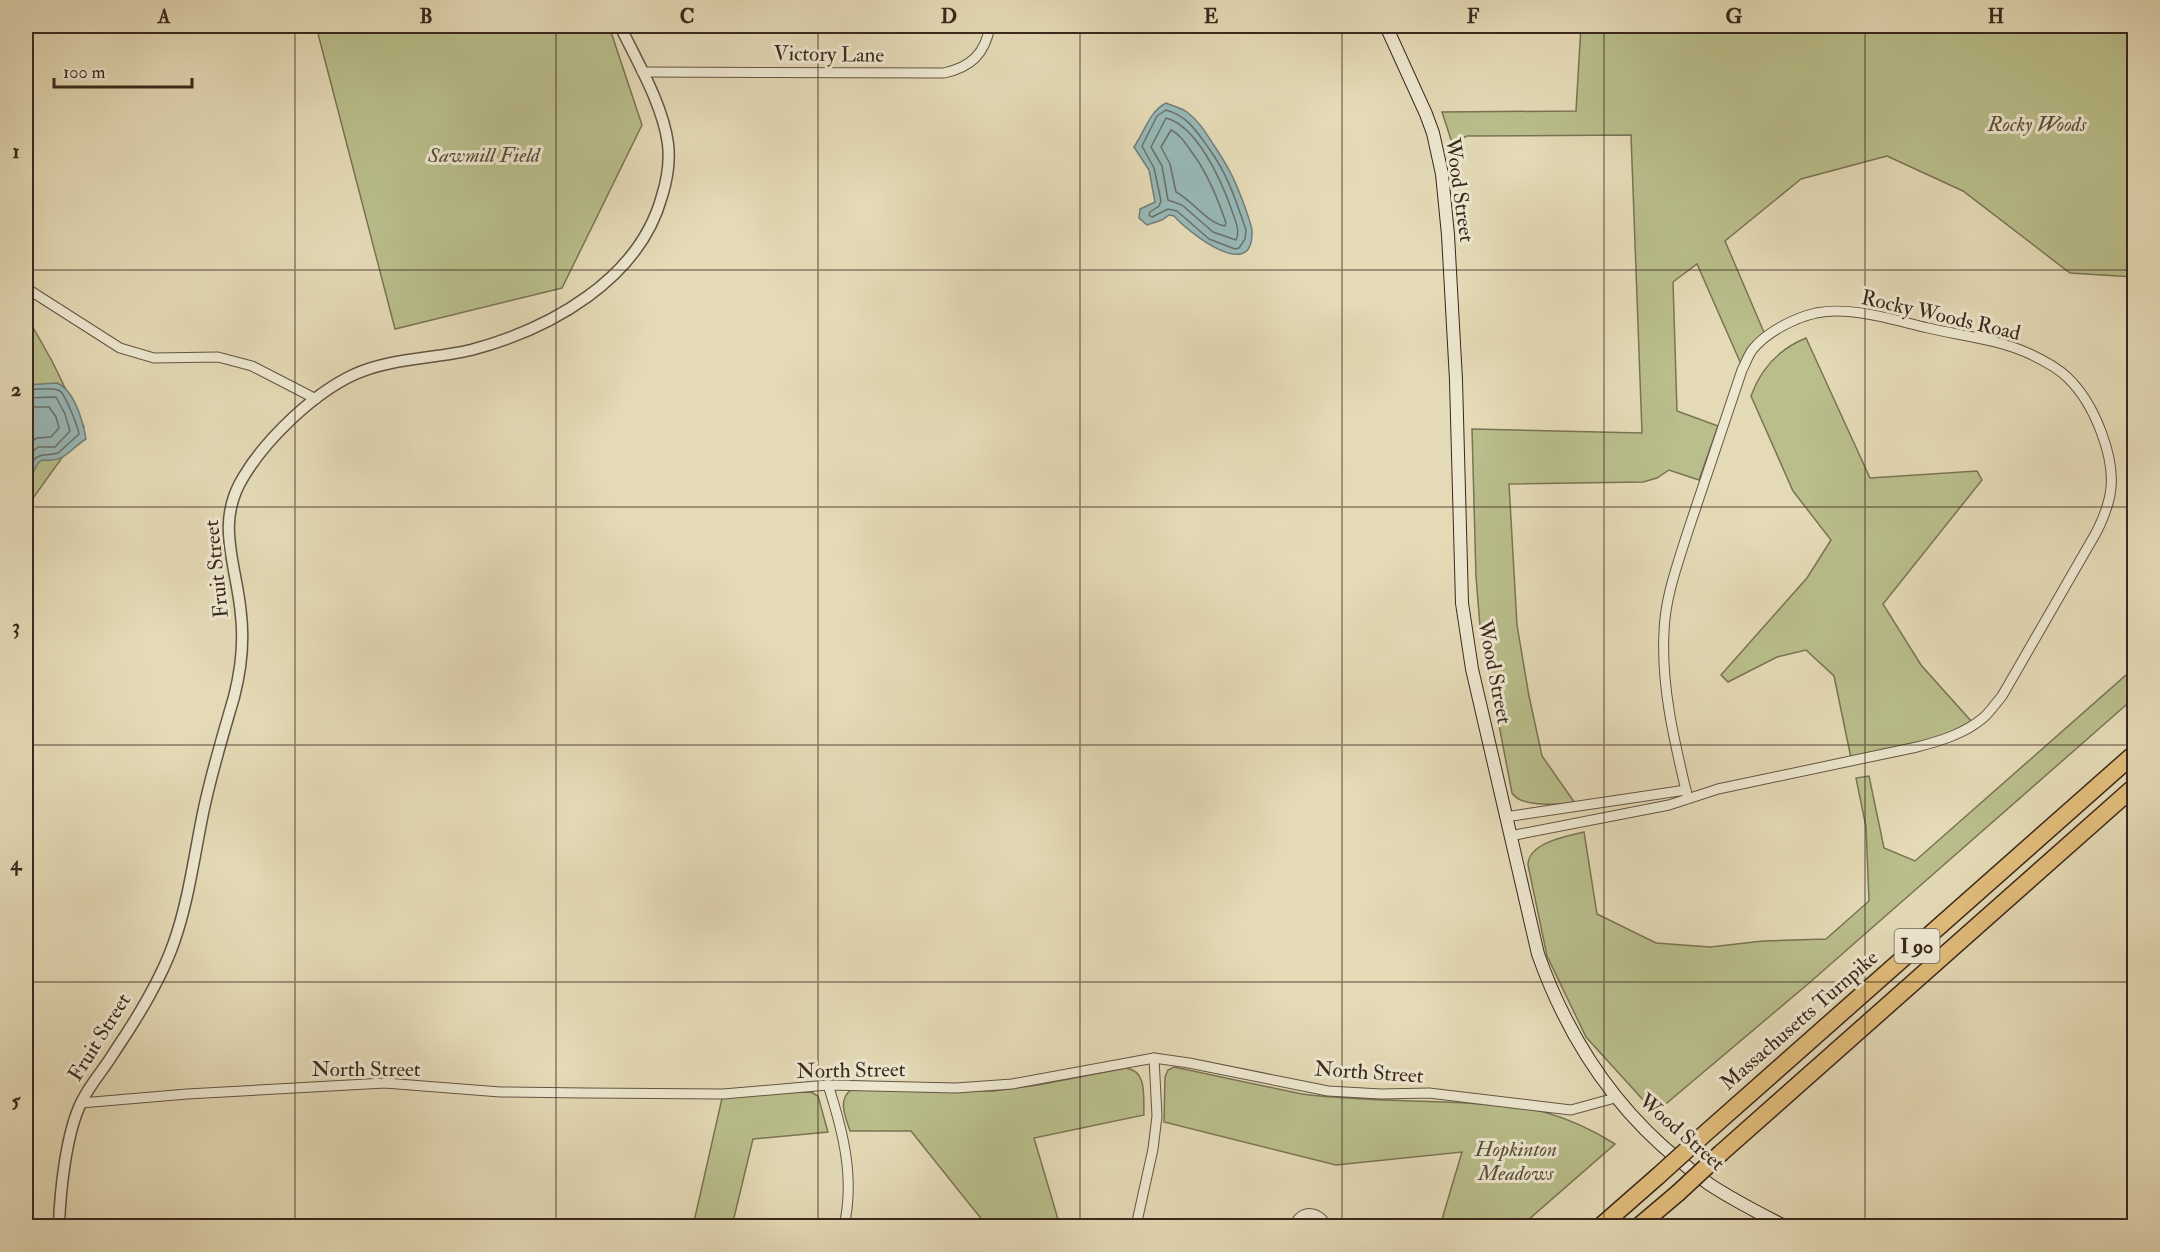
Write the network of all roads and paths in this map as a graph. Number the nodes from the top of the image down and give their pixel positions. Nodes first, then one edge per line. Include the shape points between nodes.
1 (620, 26) edge
2 (990, 26) edge
3 (1386, 26) edge
4 (642, 72) junction
5 (26, 288) edge
6 (316, 399) junction
7 (2134, 754) edge
8 (2134, 787) edge
9 (1687, 794) junction
10 (2134, 803) edge
11 (1505, 817) junction
12 (2082, 833) junction
13 (1510, 836) junction
14 (1154, 1058) junction
15 (828, 1085) junction
16 (1615, 1098) junction
17 (81, 1102) junction
18 (59, 1227) edge
19 (844, 1227) edge
20 (1136, 1227) edge
21 (1294, 1227) edge
22 (1327, 1227) edge
23 (1601, 1227) edge
24 (1639, 1227) edge
25 (1784, 1227) edge

1 - 4 street, Fruit Street
2 - 4 street, Victory Lane via 976,59 944,73
3 - 11 main road, Wood Street via 1426,114 1442,174 1456,380 1462,603 1472,669
4 - 6 street, Fruit Street via 664,126 667,176 653,222 622,266 580,302 536,326 470,350 374,367 356,373
5 - 6 street via 120,348 154,358 218,357 252,366
6 - 17 street, Fruit Street via 269,442 245,473 233,497 228,522 243,643 179,924 167,960 136,1018
7 - 23 highway, Massachusetts Turnpike / I 90, bridge
8 - 12 highway, I 90
9 - 9 street, Rocky Woods Road via 1926,745 1983,718 2002,696 2102,523 2110,493 2105,442 2087,402 2068,378 2049,364 2005,344 1835,311 1814,314 1782,327 1752,350 1692,519 1666,613 1664,676
9 - 11 street, Rocky Woods Road
9 - 13 street, Rocky Woods Road via 1669,805
10 - 12 highway
11 - 13 main road, Wood Street
12 - 24 highway, I 90, bridge
13 - 16 main road, Wood Street via 1535,944 1552,993 1581,1049
14 - 15 street, North Street via 1012,1084 956,1088
14 - 16 street, North Street via 1328,1091 1429,1093 1571,1110
14 - 20 street via 1157,1116
15 - 17 street, North Street via 723,1094 500,1092 385,1083
15 - 19 street via 849,1176
16 - 25 main road, Wood Street via 1644,1131 1708,1183
17 - 18 street, Fruit Street via 68,1146
21 - 22 street via 1298,1218 1312,1214 1322,1218

